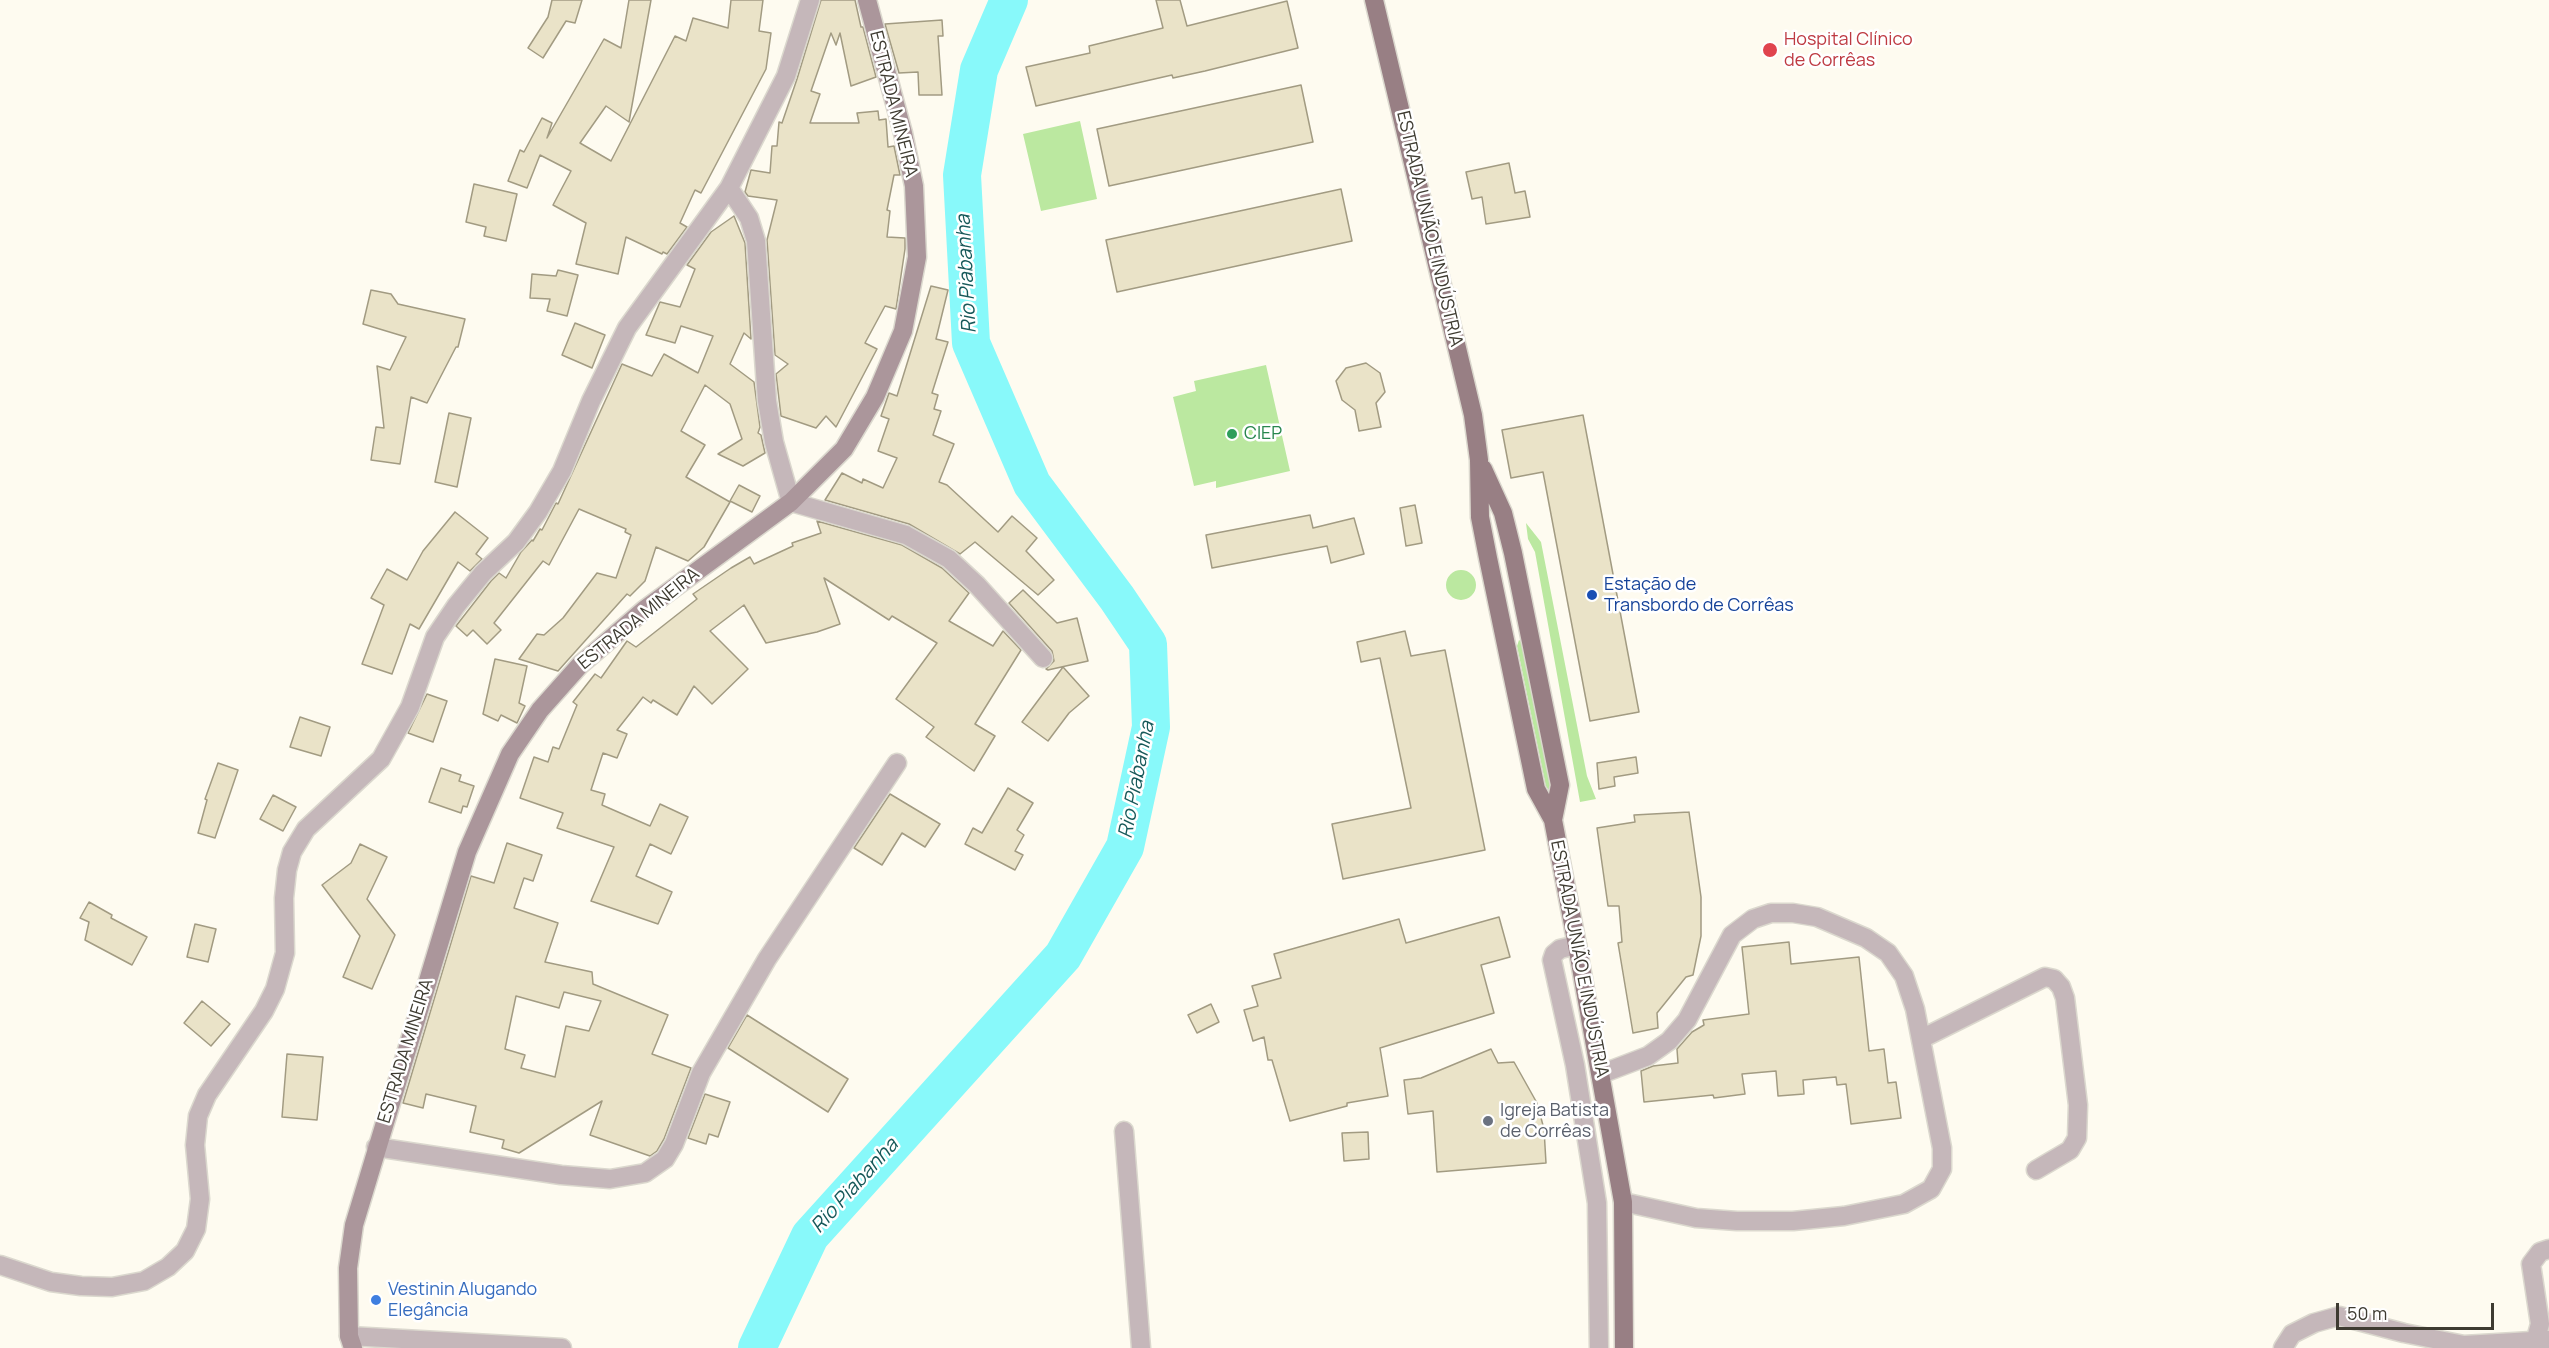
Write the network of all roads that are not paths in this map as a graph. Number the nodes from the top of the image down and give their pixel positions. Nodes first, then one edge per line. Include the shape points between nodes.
1 (810, 0) edge
2 (867, 0) edge
3 (1374, 0) edge
4 (729, 188) junction
5 (1479, 460) junction
6 (791, 502) junction
7 (1043, 658) dead end
8 (897, 763) dead end
9 (1552, 820) junction
10 (1577, 945) junction
11 (1921, 1039) junction
12 (1601, 1074) junction
13 (1124, 1131) dead end
14 (376, 1147) junction
15 (2036, 1170) dead end
16 (1623, 1202) junction
17 (2549, 1249) edge
18 (0, 1265) edge
19 (2542, 1341) edge
20 (351, 1342) edge
21 (562, 1348) edge
22 (1141, 1348) edge
23 (1599, 1348) edge
24 (1624, 1348) edge
25 (2283, 1348) edge

1 - 4 street via 786,76
2 - 6 street, ESTRADA MINEIRA via 908,154 914,186 917,257 903,331 875,397 844,449
3 - 5 main road, ESTRADA UNIÃO E INDÚSTRIA via 1473,415
4 - 6 street via 749,218 756,241 767,401
4 - 18 street via 627,328 562,471 538,513 477,581 435,637 410,707 381,759 314,822 292,852 284,898 285,952 275,989 207,1095 198,1116 195,1145 200,1199 196,1229 185,1251 144,1281 112,1287 51,1282
5 - 9 main road, ESTRADA UNIÃO E INDÚSTRIA via 1480,517 1488,558 1536,789
5 - 9 main road, ESTRADA UNIÃO E INDÚSTRIA via 1503,513 1513,553 1560,785
6 - 7 street via 906,535 948,560 977,585
6 - 14 street, ESTRADA MINEIRA via 644,610 580,665 540,710 510,754 467,852
8 - 14 street via 767,959 701,1074 674,1144 665,1158 645,1173 610,1179 561,1175
9 - 10 main road, ESTRADA UNIÃO E INDÚSTRIA
10 - 12 main road, ESTRADA UNIÃO E INDÚSTRIA
10 - 23 street via 1560,949 1552,960 1575,1065 1597,1203
11 - 12 street via 1904,976 1888,953 1859,934 1817,917 1772,913 1753,919 1732,935 1687,1020 1669,1041 1648,1056
11 - 15 street via 2045,977 2054,979 2064,998 2078,1106 2077,1138 2070,1150
11 - 16 street via 1942,1148 1942,1169 1931,1189 1904,1204 1844,1216 1737,1221 1696,1218
12 - 16 main road, ESTRADA UNIÃO E INDÚSTRIA
13 - 22 street
14 - 20 street, ESTRADA MINEIRA via 354,1225 348,1268
16 - 24 main road, ESTRADA UNIÃO E INDÚSTRIA
17 - 19 street via 2540,1252 2531,1264
19 - 25 street via 2464,1345 2340,1316 2292,1334
20 - 21 street

